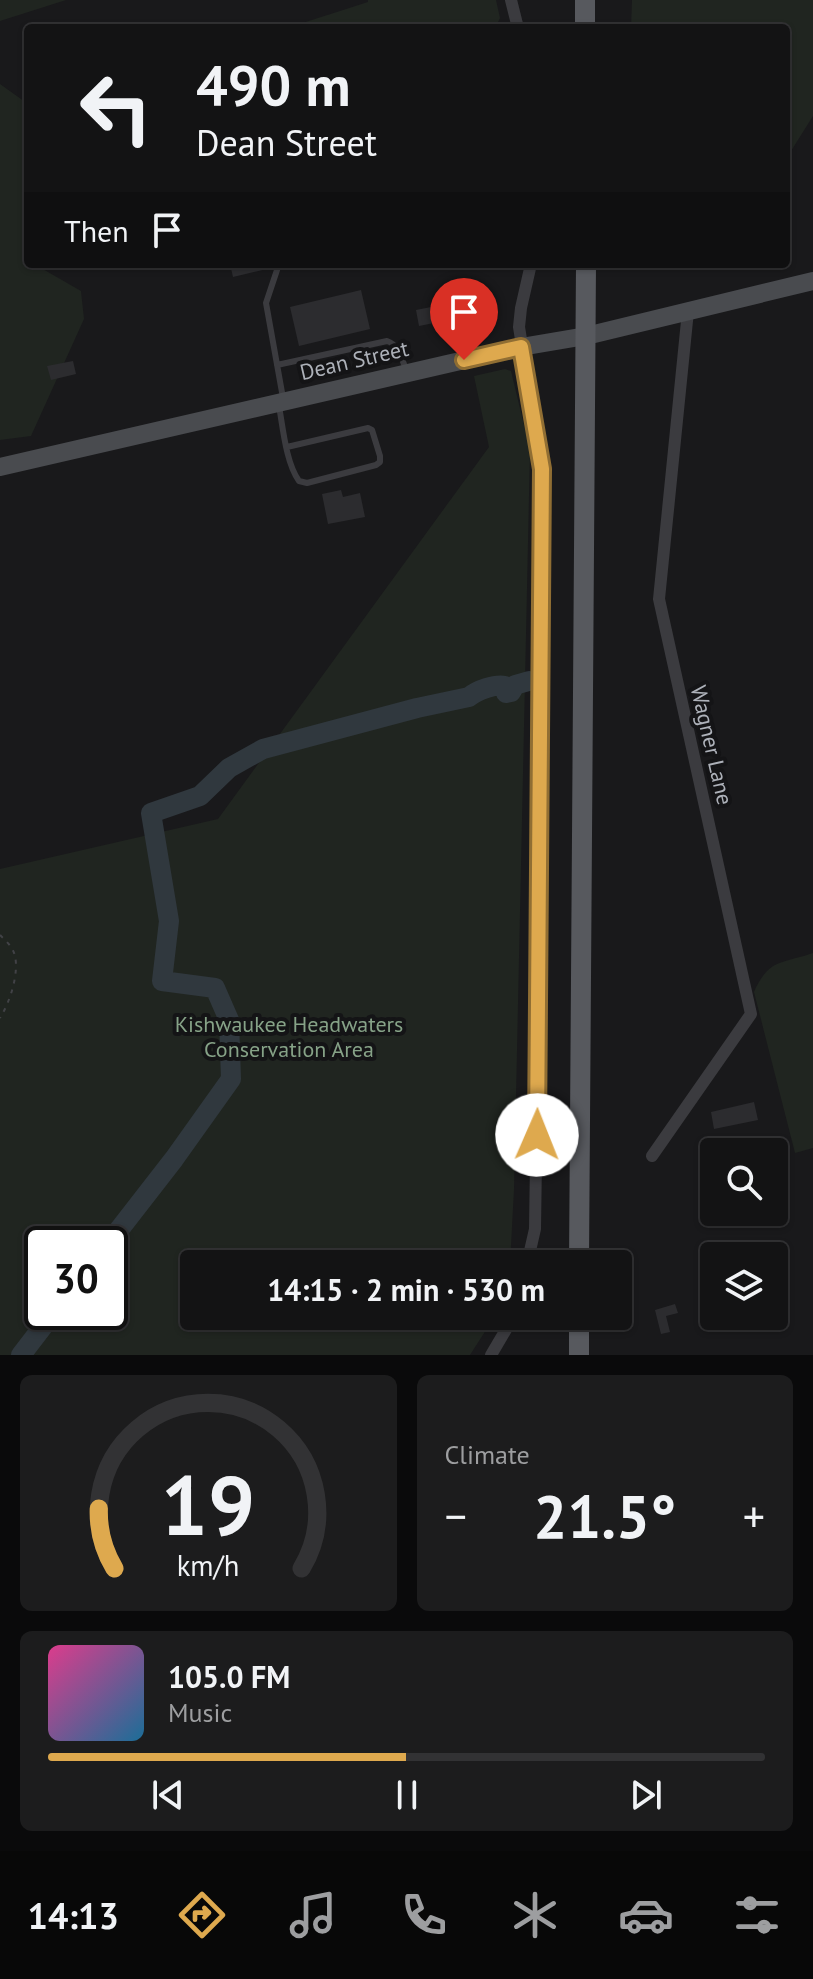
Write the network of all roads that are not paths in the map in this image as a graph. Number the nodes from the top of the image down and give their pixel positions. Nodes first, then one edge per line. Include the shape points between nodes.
1 (511, 0) edge
2 (585, 0) edge
3 (517, 24) edge
4 (585, 24) edge
5 (278, 268) edge
6 (530, 268) edge
7 (586, 268) edge
8 (813, 281) edge
9 (688, 311) junction
10 (586, 336) junction
11 (521, 347) junction
12 (277, 365) junction
13 (407, 373) junction
14 (281, 402) junction
15 (287, 447) junction
16 (0, 467) edge
17 (652, 1156) dead end
18 (530, 1250) edge
19 (579, 1250) edge
20 (506, 1330) edge
21 (579, 1330) edge
22 (491, 1355) edge
23 (579, 1355) edge

1 - 3 street
2 - 4 main road
5 - 12 lane via 266,303
6 - 11 street via 521,308
7 - 10 main road
8 - 9 street, Dean Street
9 - 10 street, Dean Street
9 - 17 street, Wagner Lane via 659,599 751,1014
10 - 11 street, Dean Street
10 - 19 main road
11 - 13 street, Dean Street
11 - 18 street via 542,469 535,1229
12 - 13 lane via 387,341 394,344
12 - 14 lane
13 - 14 street, Dean Street
14 - 15 lane
14 - 16 street, Dean Street
15 - 15 lane via 293,473 307,483 380,462 368,428
20 - 22 street
21 - 23 main road

